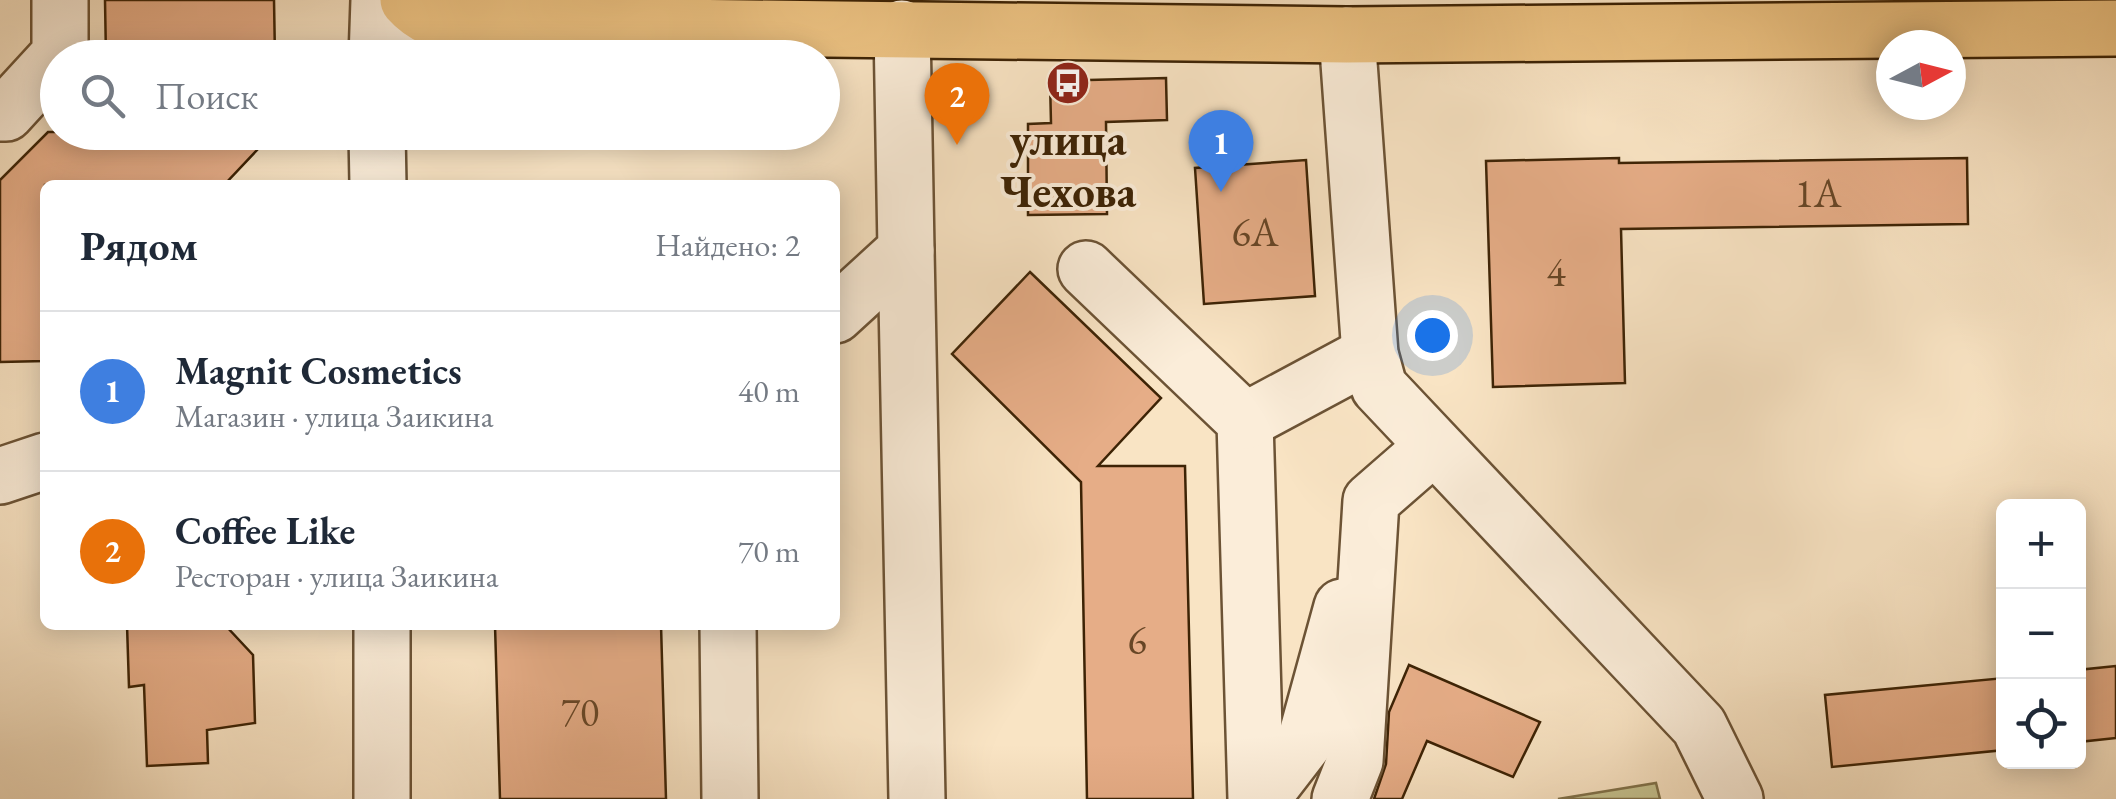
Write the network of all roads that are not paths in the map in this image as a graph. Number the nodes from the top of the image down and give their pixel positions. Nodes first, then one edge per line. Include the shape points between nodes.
1 (60, 0) edge
2 (379, 0) edge
3 (408, 0) edge
4 (803, 0) edge
5 (1524, 17) edge
6 (500, 18) edge
7 (2084, 19) edge
8 (884, 28) junction
9 (1347, 35) junction
10 (60, 40) edge
11 (378, 40) edge
12 (431, 40) edge
13 (40, 76) edge
14 (0, 114) edge
15 (378, 150) edge
16 (378, 180) edge
17 (906, 250) junction
18 (1086, 268) dead end
19 (840, 310) edge
20 (1370, 354) junction
21 (1245, 421) junction
22 (1434, 447) junction
23 (40, 463) edge
24 (0, 476) edge
25 (1371, 501) junction
26 (382, 630) edge
27 (728, 630) edge
28 (382, 799) edge
29 (730, 799) edge
30 (917, 799) edge
31 (1258, 799) edge
32 (1340, 799) edge
33 (1736, 799) edge

1 - 10 street
2 - 11 street
3 - 6 main road via 438,21
4 - 8 main road
5 - 7 main road
5 - 9 main road
6 - 8 main road
6 - 12 street
8 - 9 main road
8 - 17 street
9 - 20 street
13 - 14 street
15 - 16 street
17 - 19 street
17 - 30 street
18 - 21 street
20 - 21 street
20 - 22 street via 1379,387
21 - 31 street
22 - 25 street
22 - 33 street via 1699,726
23 - 24 street
25 - 31 street via 1305,742
25 - 32 street via 1356,762
26 - 28 street
27 - 29 street

